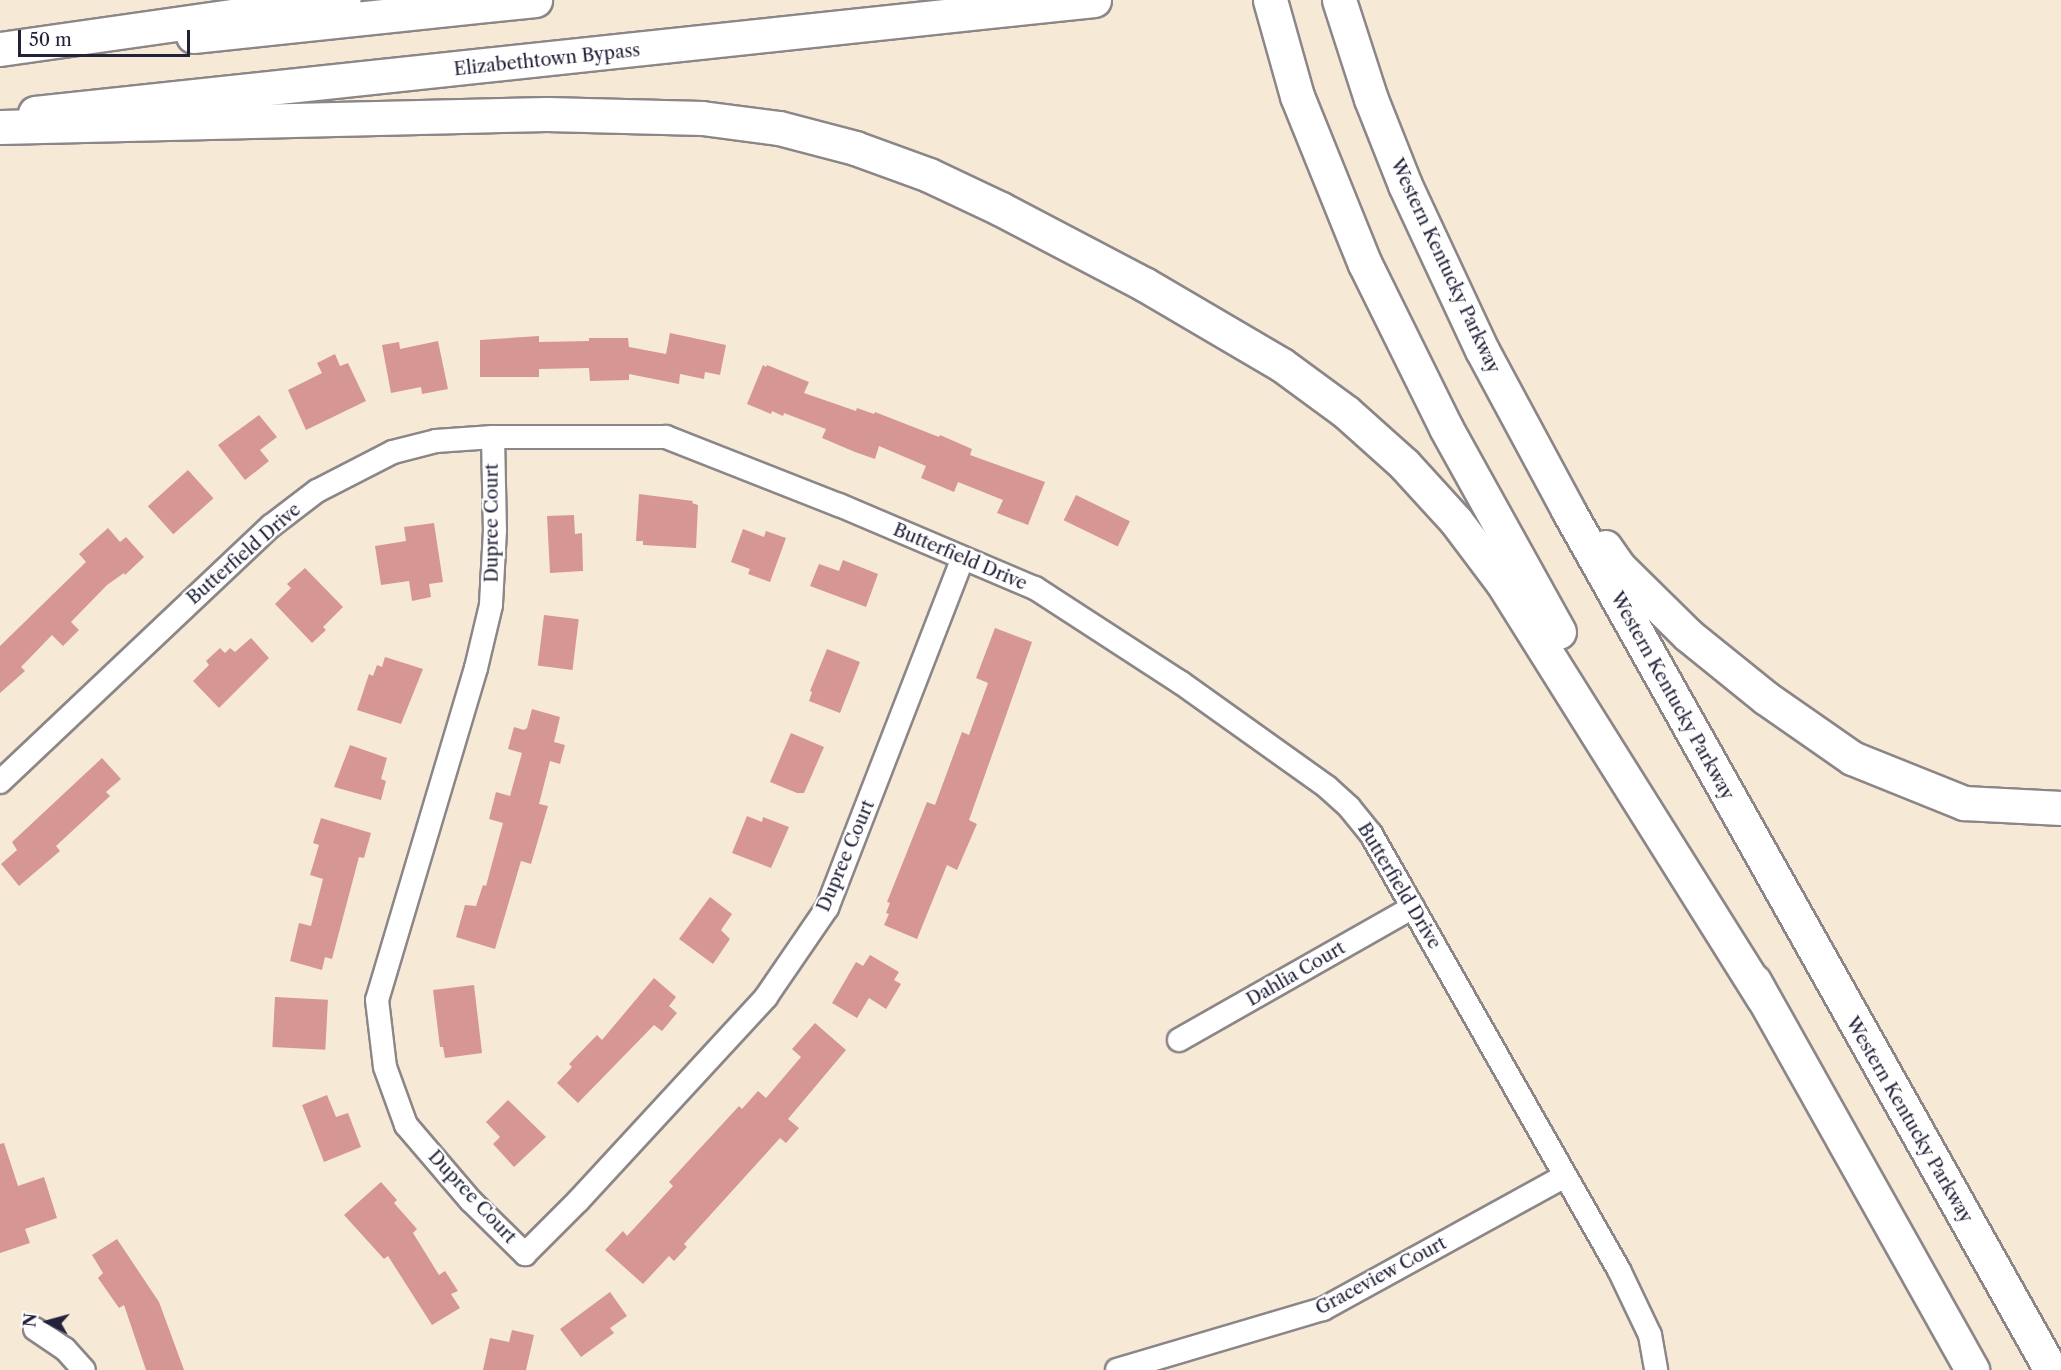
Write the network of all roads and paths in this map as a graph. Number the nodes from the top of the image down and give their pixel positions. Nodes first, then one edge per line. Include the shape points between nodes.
1 (344, 0) edge
2 (535, 0) edge
3 (1094, 0) edge
4 (1270, 0) edge
5 (1339, 0) edge
6 (0, 49) edge
7 (0, 56) edge
8 (0, 117) edge
9 (0, 127) edge
10 (1517, 417) junction
11 (493, 437) junction
12 (963, 558) junction
13 (0, 782) edge
14 (2061, 808) edge
15 (1413, 907) junction
16 (1764, 999) junction
17 (1179, 1040) dead end
18 (1565, 1176) junction
19 (35, 1329) dead end
20 (84, 1370) edge
21 (1117, 1370) edge
22 (1656, 1370) edge
23 (1972, 1370) edge
24 (2051, 1370) edge

1 - 6 highway
2 - 7 highway
3 - 8 highway, Elizabethtown Bypass
4 - 16 highway via 1297,96 1329,180 1404,346
5 - 10 highway, Western Kentucky Parkway via 1371,99 1405,185
9 - 16 highway via 536,114 702,118 779,128 855,148 929,175 1001,209 1154,290 1282,365 1346,412 1404,464 1456,521 1502,582
10 - 14 highway via 1619,567 1688,635 1766,698 1852,758 1964,803
10 - 24 highway, Western Kentucky Parkway
11 - 12 street, Butterfield Drive via 666,437
11 - 12 street, Dupree Court via 495,530 491,605 476,668 377,1000 385,1066 406,1125 471,1202 525,1254 766,997 828,908
11 - 13 street, Butterfield Drive via 436,441 393,452 317,491 270,526
12 - 15 street, Butterfield Drive via 1035,588 1180,682 1327,787 1371,834
15 - 17 street, Dahlia Court
15 - 18 street, Butterfield Drive
16 - 23 highway
18 - 21 street, Graceview Court via 1323,1309
18 - 22 street, Butterfield Drive via 1643,1317
19 - 20 street via 65,1349

